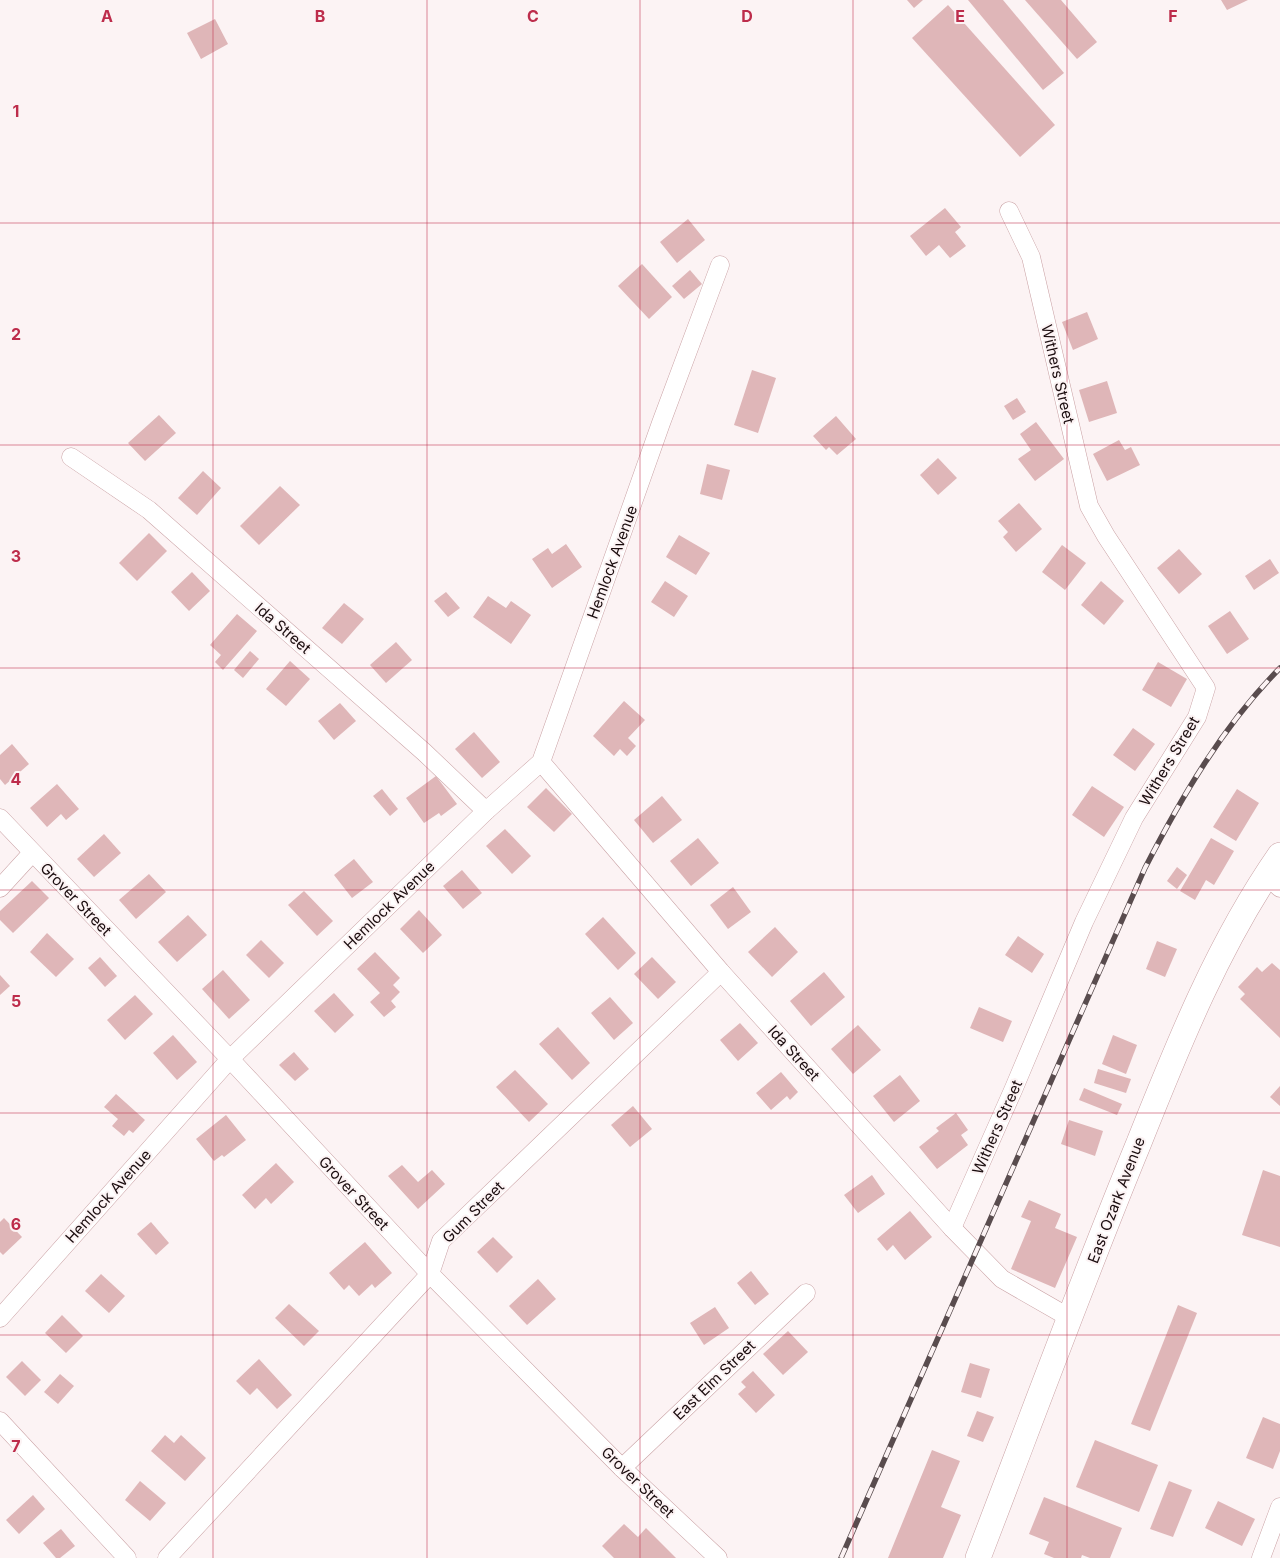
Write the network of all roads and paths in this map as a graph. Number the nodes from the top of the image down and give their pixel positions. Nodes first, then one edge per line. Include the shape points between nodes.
1 (1009, 211) dead end
2 (720, 265) dead end
3 (71, 457) dead end
4 (541, 762) junction
5 (486, 811) junction
6 (0, 818) edge
7 (32, 853) junction
8 (1280, 855) edge
9 (1273, 882) edge
10 (0, 888) edge
11 (721, 972) junction
12 (230, 1059) junction
13 (952, 1228) junction
14 (430, 1274) junction
15 (806, 1293) dead end
16 (0, 1318) edge
17 (1070, 1318) junction
18 (0, 1421) edge
19 (622, 1468) junction
20 (1280, 1507) edge
21 (127, 1558) edge
22 (167, 1558) edge
23 (718, 1558) edge
24 (978, 1558) edge
25 (1261, 1558) edge

1 - 13 street, Withers Street via 1031,257 1089,506 1206,688 1197,717 1134,818 1084,922
2 - 4 street, Hemlock Avenue
3 - 5 street, Ida Street via 149,510 424,752
4 - 5 street, Hemlock Avenue
4 - 11 street, Ida Street
5 - 12 street, Hemlock Avenue
6 - 7 street, Grover Street
7 - 10 street
7 - 12 street, Grover Street
8 - 9 main road, East Ozark Avenue
9 - 17 main road, East Ozark Avenue via 1236,924 1181,1038
11 - 13 street, Ida Street
11 - 14 street, Gum Street via 441,1241
12 - 14 street, Grover Street
12 - 16 street, Hemlock Avenue
13 - 17 street, Ida Street via 1002,1279
14 - 19 street, Grover Street
14 - 22 street, Gum Street
15 - 19 street, East Elm Street
17 - 24 main road, East Ozark Avenue
18 - 21 street
19 - 23 street, Grover Street
20 - 25 street

